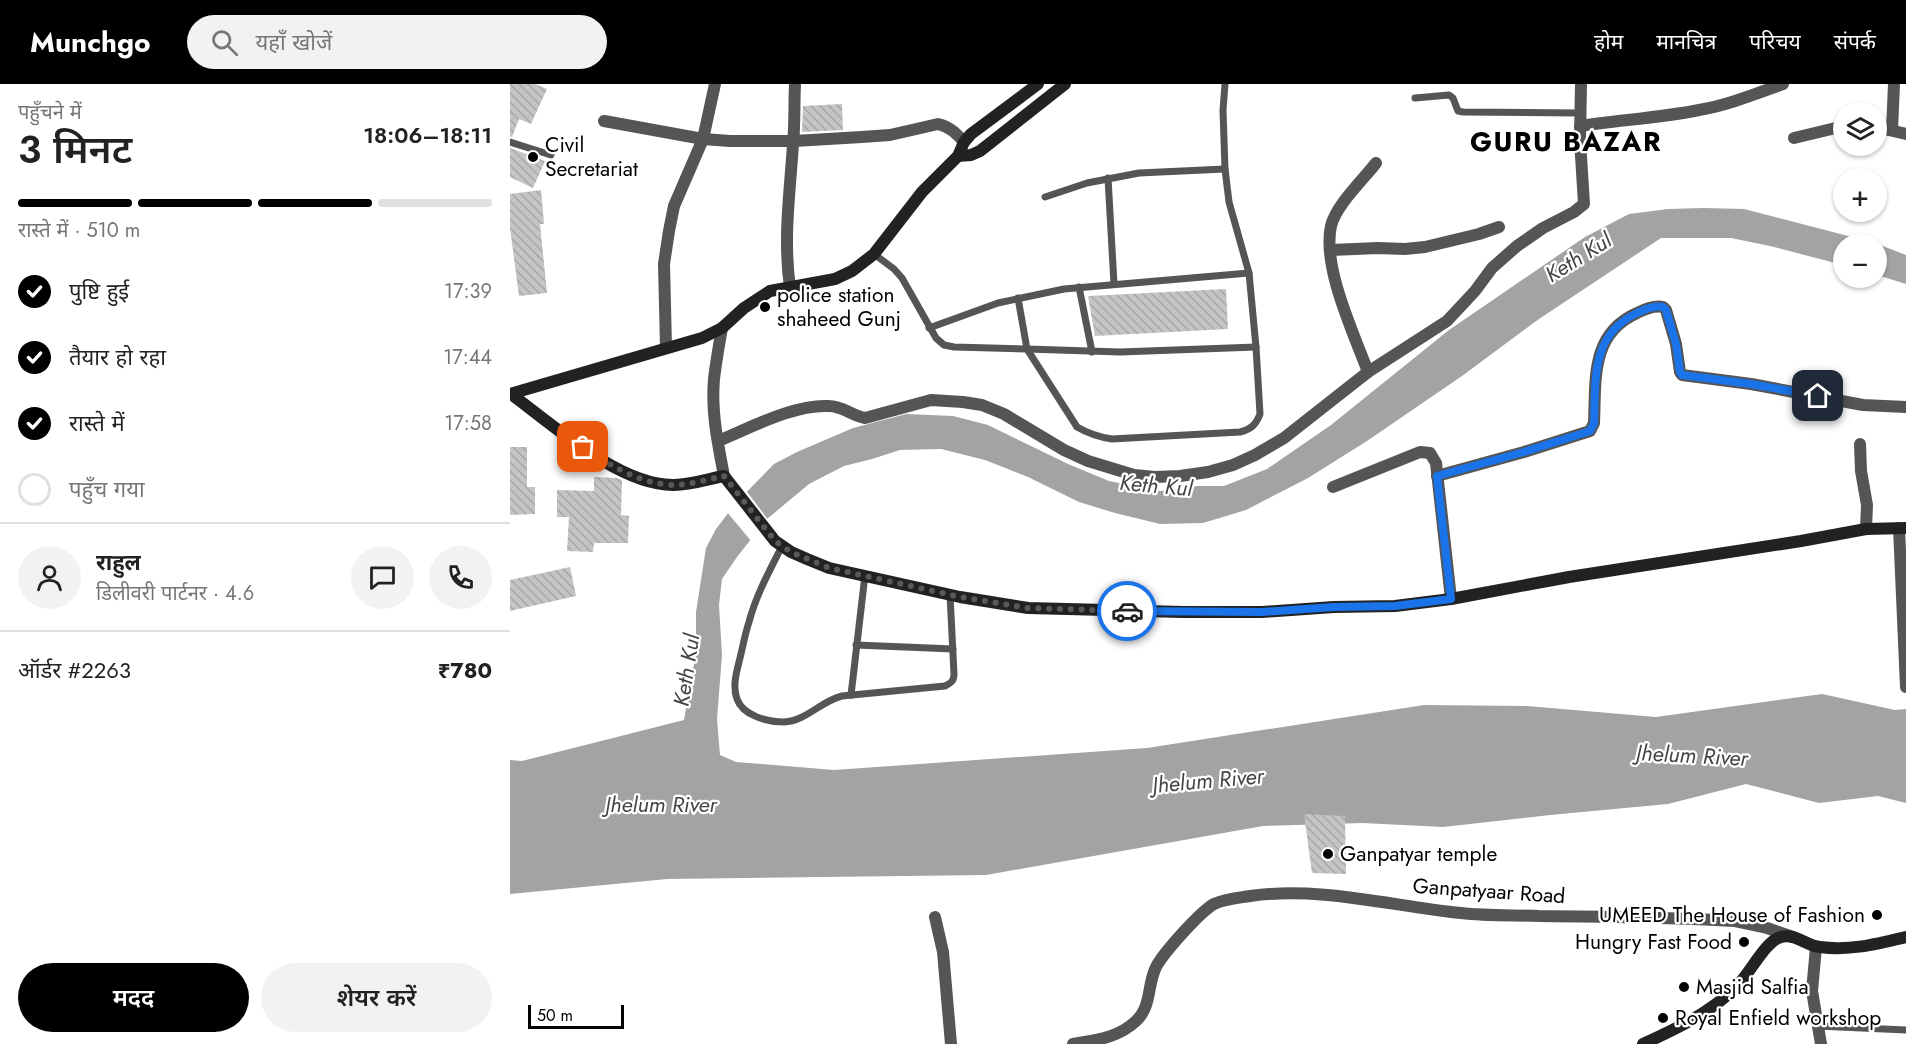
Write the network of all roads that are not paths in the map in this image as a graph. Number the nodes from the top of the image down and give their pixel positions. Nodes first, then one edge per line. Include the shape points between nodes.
1 (715, 84) edge
2 (795, 84) edge
3 (1038, 84) edge
4 (1065, 84) edge
5 (1225, 84) edge
6 (1581, 84) edge
7 (1783, 84) edge
8 (1894, 84) edge
9 (1416, 98) dead end
10 (1580, 119) junction
11 (604, 121) dead end
12 (1833, 129) edge
13 (1887, 129) edge
14 (1892, 130) junction
15 (1906, 134) edge
16 (1794, 138) dead end
17 (703, 140) junction
18 (794, 141) junction
19 (510, 142) edge
20 (964, 142) junction
21 (551, 155) dead end
22 (957, 156) junction
23 (1376, 163) dead end
24 (1225, 169) junction
25 (1108, 178) junction
26 (1045, 197) dead end
27 (1499, 227) dead end
28 (1331, 250) junction
29 (874, 254) junction
30 (1249, 273) junction
31 (1114, 284) junction
32 (790, 287) junction
33 (1079, 287) junction
34 (1018, 298) junction
35 (722, 328) junction
36 (929, 328) junction
37 (666, 347) junction
38 (1256, 347) junction
39 (1027, 349) junction
40 (1092, 352) junction
41 (1368, 372) junction
42 (510, 394) edge
43 (1906, 407) edge
44 (718, 441) junction
45 (1860, 444) dead end
46 (1437, 476) junction
47 (727, 479) junction
48 (1333, 487) dead end
49 (1903, 528) edge
50 (1866, 529) junction
51 (778, 543) junction
52 (865, 575) junction
53 (950, 595) junction
54 (1451, 599) junction
55 (856, 645) junction
56 (952, 649) junction
57 (1906, 687) edge
58 (851, 695) junction
59 (935, 917) dead end
60 (1793, 937) junction
61 (1906, 937) edge
62 (1816, 947) junction
63 (1817, 1026) junction
64 (1906, 1030) edge
65 (1112, 1040) edge
66 (951, 1044) edge
67 (1073, 1044) edge
68 (1643, 1044) edge
69 (1821, 1044) edge

1 - 17 street
2 - 18 street
3 - 20 street
4 - 22 street via 980,151
5 - 24 lane
6 - 10 street
7 - 10 street via 1699,110 1645,119
8 - 14 street
9 - 10 lane via 1449,95 1458,111 1463,112
10 - 41 street via 1584,204 1517,246 1492,268 1447,321
11 - 17 street
12 - 16 street
13 - 14 street
14 - 15 street
17 - 18 street
17 - 37 street via 674,206 669,231 664,264
18 - 20 street via 890,135 938,124 955,131
18 - 32 street via 786,237
19 - 21 lane
20 - 22 street
22 - 29 street via 922,192
23 - 28 street via 1336,214 1331,227
24 - 25 lane via 1139,172
24 - 30 lane via 1229,202
25 - 26 lane
25 - 31 lane
27 - 28 street via 1425,247
28 - 41 street via 1338,288
29 - 32 street via 835,279
29 - 36 lane via 902,278
30 - 31 lane
30 - 38 lane
31 - 33 lane
32 - 35 street via 756,299
33 - 34 lane
33 - 40 lane
34 - 36 lane
34 - 39 lane
35 - 37 street via 702,338
35 - 44 street via 714,380
36 - 39 lane via 944,345
37 - 42 street
38 - 39 lane via 1260,414 1250,429 1112,439 1077,427
38 - 40 lane
39 - 40 lane
41 - 44 street via 1284,438 1255,455 1208,472 1180,476 1111,470 1064,450 1004,414 963,402 931,400 865,418 829,406 806,408
42 - 47 street via 631,476 674,485
43 - 46 street via 1863,405 1682,375 1666,310 1655,306 1617,325 1603,345 1590,431
44 - 47 street
45 - 50 street
46 - 48 street via 1434,457 1420,452
46 - 54 street
47 - 51 street
49 - 50 street
49 - 57 street
50 - 54 street
51 - 52 street via 829,568
51 - 58 lane via 749,620 736,675 736,698 758,718 785,722 805,716 834,698
52 - 53 street
52 - 55 lane
53 - 54 street via 1028,608 1183,612 1395,606
53 - 56 lane
55 - 56 lane
55 - 58 lane
56 - 58 lane via 954,679 945,686
59 - 66 street via 943,952
60 - 62 street
60 - 65 street, Ganpatyaar Road via 1734,921 1462,913 1315,894 1268,894 1225,900 1204,912 1166,953 1156,967 1142,1016
60 - 68 street via 1769,943 1722,1001
61 - 62 street via 1856,947
62 - 63 street via 1812,991
63 - 64 lane
63 - 69 street
65 - 67 street, Ganpatyaar Road

